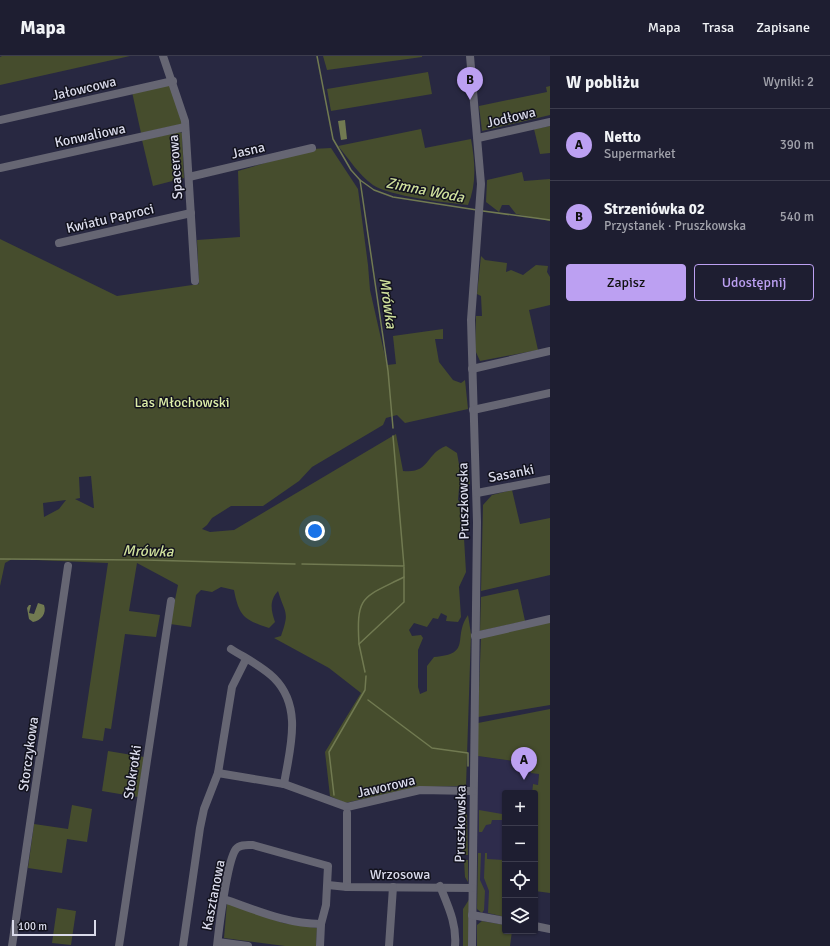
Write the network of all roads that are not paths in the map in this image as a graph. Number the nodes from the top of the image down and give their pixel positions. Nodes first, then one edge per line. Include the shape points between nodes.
1 (162, 56) edge
2 (470, 56) edge
3 (173, 81) junction
4 (0, 120) edge
5 (550, 122) edge
6 (186, 127) junction
7 (478, 138) junction
8 (312, 148) dead end
9 (0, 168) edge
10 (190, 177) junction
11 (191, 213) junction
12 (60, 243) dead end
13 (194, 281) dead end
14 (550, 351) edge
15 (472, 369) junction
16 (550, 393) edge
17 (473, 410) junction
18 (550, 479) edge
19 (476, 493) junction
20 (68, 566) dead end
21 (171, 601) dead end
22 (550, 619) edge
23 (475, 636) junction
24 (231, 649) dead end
25 (246, 659) junction
26 (218, 773) junction
27 (284, 784) junction
28 (473, 791) junction
29 (347, 813) dead end
30 (328, 885) junction
31 (440, 886) junction
32 (347, 887) junction
33 (393, 887) junction
34 (472, 888) junction
35 (224, 899) junction
36 (472, 915) junction
37 (502, 920) edge
38 (321, 924) junction
39 (538, 927) edge
40 (550, 929) edge
41 (217, 944) edge
42 (12, 946) edge
43 (119, 946) edge
44 (183, 946) edge
45 (248, 946) edge
46 (320, 946) edge
47 (389, 946) edge
48 (455, 946) edge
49 (472, 946) edge

1 - 3 street, Spacerowa
2 - 7 street, Pruszkowska
3 - 4 street, Jałowcowa
3 - 6 street, Spacerowa
5 - 7 street, Jodłowa
6 - 9 street, Konwaliowa
6 - 10 street, Spacerowa
7 - 15 street, Pruszkowska via 481,167 480,210 472,306
8 - 10 street, Jasna
10 - 11 street, Spacerowa
11 - 12 street, Kwiatu Paproci
11 - 13 street, Spacerowa
14 - 15 street
15 - 17 street, Pruszkowska
16 - 17 street
17 - 19 street, Pruszkowska
18 - 19 street, Sasanki
19 - 23 street, Pruszkowska
20 - 42 street, Storczykowa
21 - 43 street, Stokrotki
22 - 23 street
23 - 28 street, Pruszkowska
24 - 25 street
25 - 26 street via 232,687
25 - 27 street via 274,678 285,692 291,707 293,724
26 - 27 street, Jaworowa
26 - 44 street via 204,809 200,828
27 - 28 street, Jaworowa via 347,807 420,790
28 - 34 street, Pruszkowska
29 - 32 street, Jaworowa
30 - 32 street, Wrzosowa
30 - 35 street, Kasztanowa via 328,866 253,845 244,845 237,848 234,855
30 - 38 street
31 - 33 street, Wrzosowa
31 - 34 street, Wrzosowa
31 - 48 street via 452,918
32 - 33 street, Wrzosowa
33 - 47 street
34 - 36 street, Pruszkowska
35 - 38 street via 284,920
35 - 41 street, Kasztanowa
36 - 37 street
36 - 49 street, Pruszkowska
38 - 46 street
39 - 40 street
41 - 45 street

